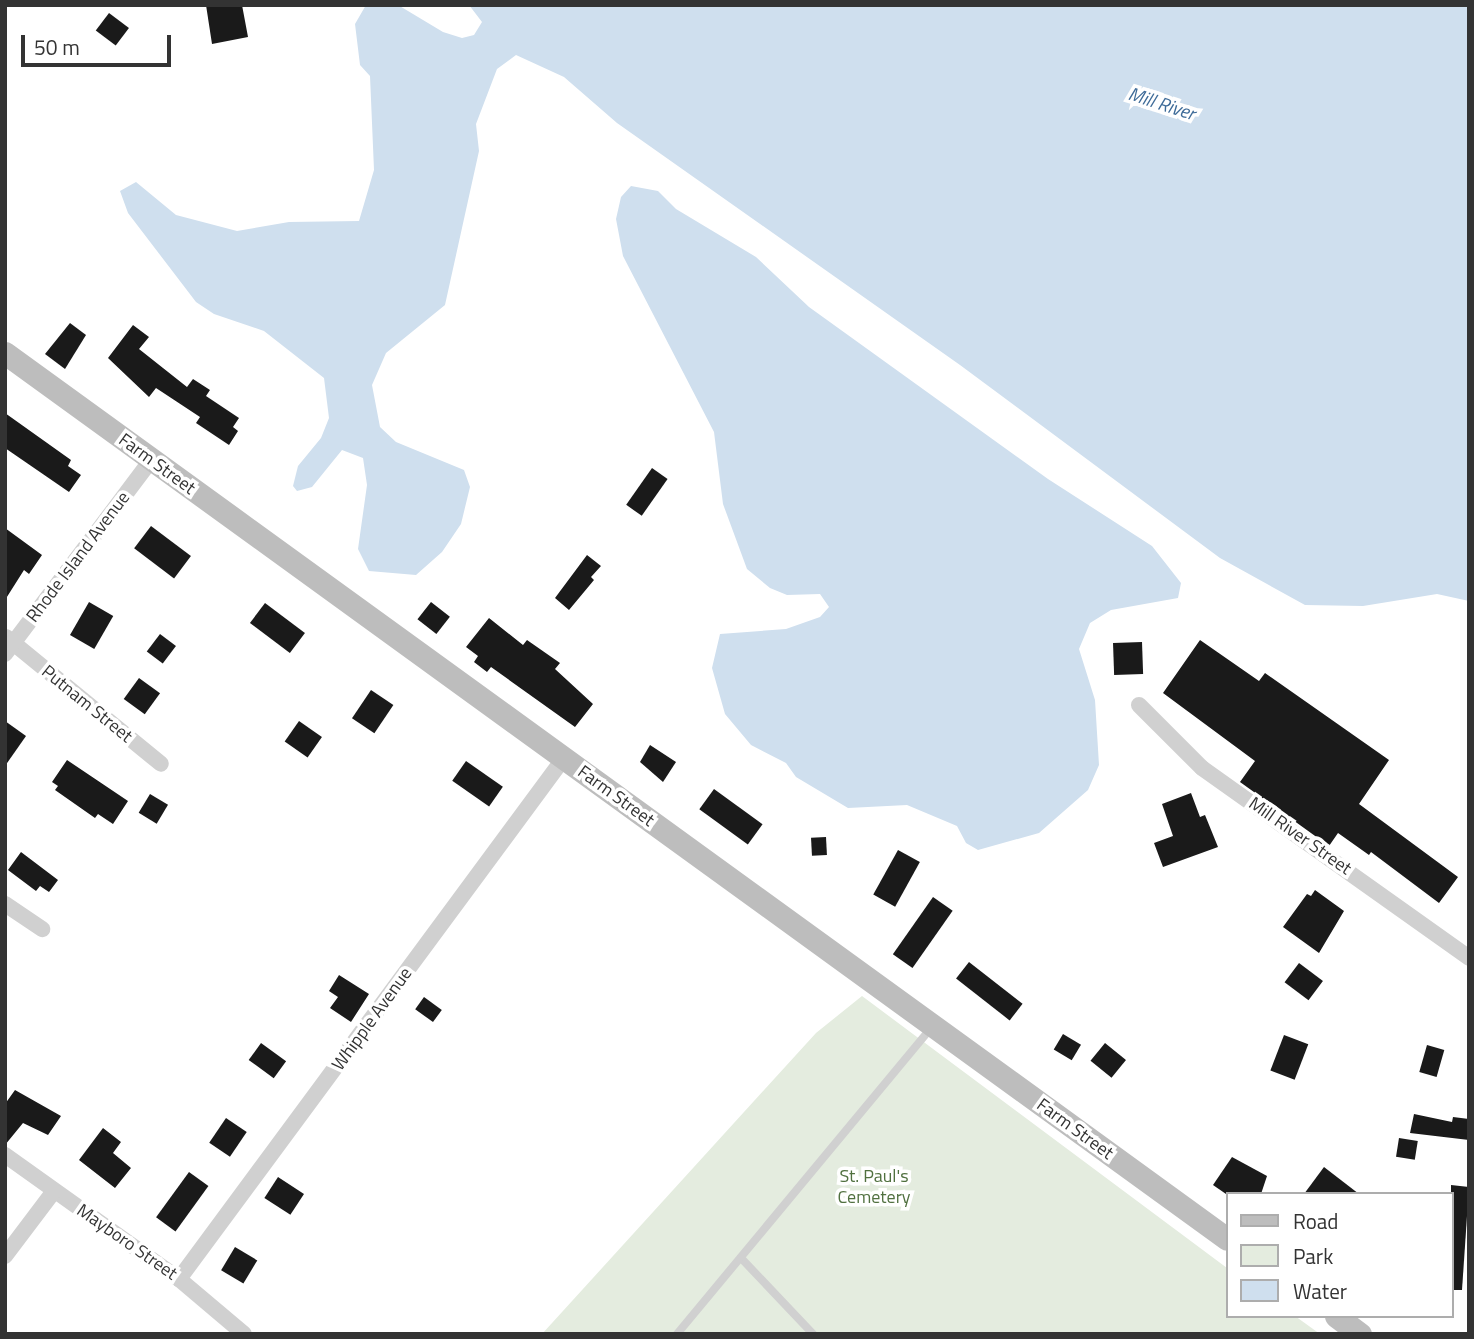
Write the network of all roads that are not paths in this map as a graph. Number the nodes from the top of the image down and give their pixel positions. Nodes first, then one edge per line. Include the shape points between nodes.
1 (5, 353) edge
2 (151, 460) junction
3 (8, 645) edge
4 (1139, 705) dead end
5 (564, 758) junction
6 (161, 764) dead end
7 (5, 904) edge
8 (42, 929) dead end
9 (1469, 958) edge
10 (933, 1026) junction
11 (5, 1154) edge
12 (54, 1191) junction
13 (1226, 1239) edge
14 (5, 1256) edge
15 (741, 1258) junction
16 (179, 1279) junction
17 (1339, 1318) edge
18 (236, 1332) edge
19 (677, 1334) edge
20 (813, 1334) edge
21 (1360, 1334) edge

1 - 2 street, Farm Street
2 - 3 street, Rhode Island Avenue
2 - 5 street, Farm Street
3 - 6 street, Putnam Street
4 - 9 street, Mill River Street via 1202,768
5 - 10 street, Farm Street
5 - 16 street, Whipple Avenue
7 - 8 street
10 - 13 street, Farm Street
10 - 15 lane
11 - 12 street, Mayboro Street
12 - 14 street
12 - 16 street, Mayboro Street
15 - 19 lane
15 - 20 lane
16 - 18 street, Mayboro Street
17 - 21 street

